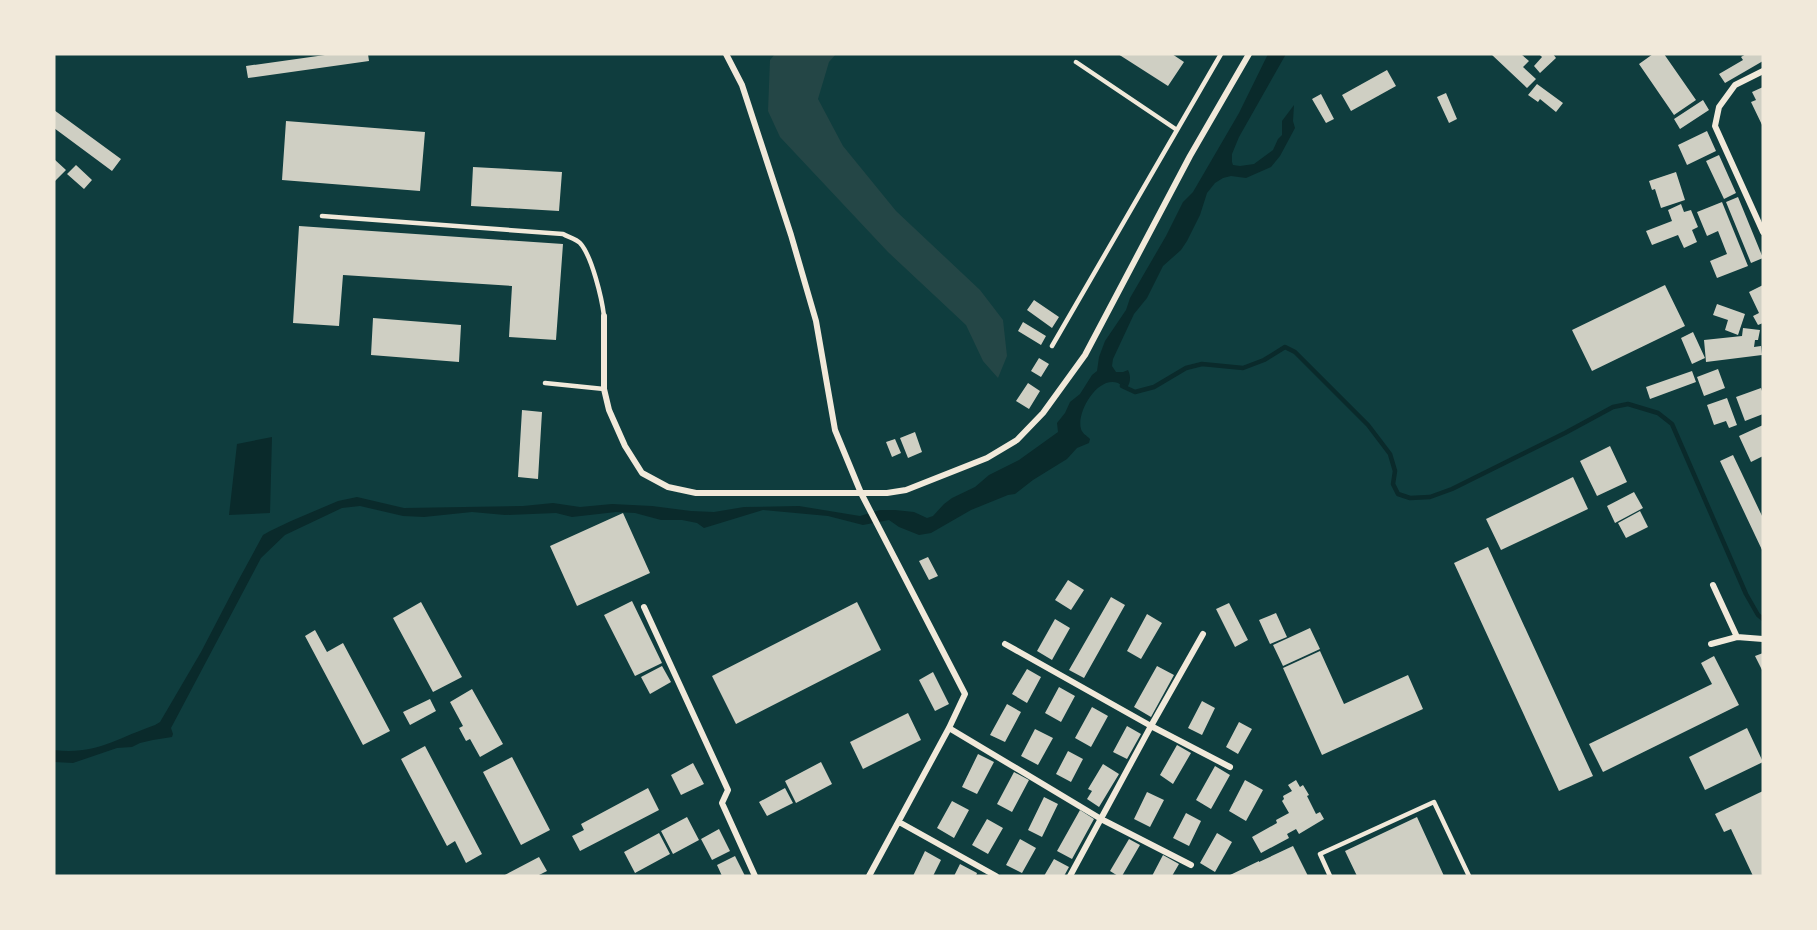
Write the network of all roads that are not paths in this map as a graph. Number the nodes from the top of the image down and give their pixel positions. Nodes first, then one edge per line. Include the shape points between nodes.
1 (726, 54) edge
2 (1221, 54) edge
3 (1249, 54) edge
4 (1076, 62) dead end
5 (1763, 71) edge
6 (1178, 130) junction
7 (322, 216) dead end
8 (1763, 232) edge
9 (604, 316) joint
10 (1052, 346) dead end
11 (544, 383) dead end
12 (604, 390) junction
13 (861, 493) junction
14 (1713, 585) dead end
15 (644, 607) dead end
16 (1203, 634) dead end
17 (1737, 637) junction
18 (1763, 639) edge
19 (1711, 644) dead end
20 (1005, 645) dead end
21 (1150, 726) junction
22 (949, 728) junction
23 (1230, 767) dead end
24 (1101, 819) junction
25 (899, 822) junction
26 (1191, 865) dead end
27 (755, 876) edge
28 (868, 876) edge
29 (996, 876) edge
30 (1070, 876) edge
31 (1330, 876) edge
32 (1468, 876) edge

1 - 13 street via 742,85 791,235 816,321 836,430
2 - 6 lane
3 - 13 street via 1190,156 1085,355 1043,413 1017,440 987,458 906,490
4 - 6 lane
5 - 8 street via 1735,85 1719,107 1715,126
6 - 10 lane
7 - 9 lane via 563,234 579,243 589,257
9 - 12 street
11 - 12 lane
12 - 13 street via 625,446 642,473 668,487 696,493
13 - 22 street via 965,694
14 - 17 street
15 - 27 street via 728,790 722,802
16 - 21 street
17 - 18 street
17 - 19 street
20 - 21 street
21 - 23 street
21 - 24 street
22 - 24 street
22 - 25 street
24 - 26 street
24 - 30 street
25 - 28 street
25 - 29 street
31 - 32 lane via 1320,854 1434,802

